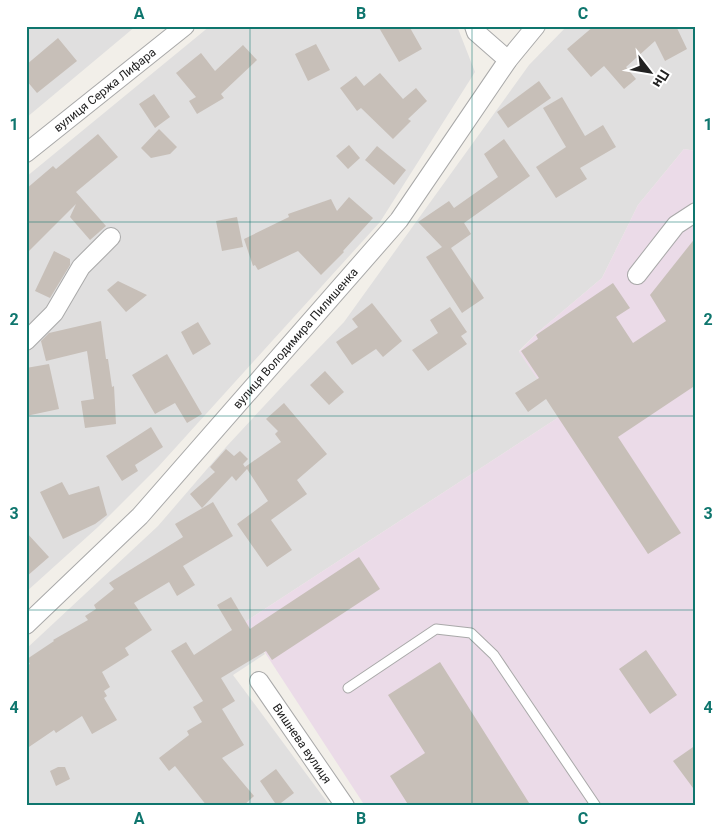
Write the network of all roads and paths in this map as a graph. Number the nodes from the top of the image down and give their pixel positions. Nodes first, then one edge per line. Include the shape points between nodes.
1 (185, 26) edge
2 (474, 26) edge
3 (536, 26) edge
4 (508, 60) junction
5 (26, 153) edge
6 (696, 212) edge
7 (111, 237) dead end
8 (637, 275) dead end
9 (26, 341) edge
10 (26, 625) edge
11 (259, 681) dead end
12 (348, 688) dead end
13 (345, 806) edge
14 (596, 806) edge

1 - 5 street, вулиця Сержа Лифара
2 - 4 street via 476,32
3 - 4 street, вулиця Володимира Пилишенка
4 - 10 street, вулиця Володимира Пилишенка via 399,220 140,516
6 - 8 street via 676,225
7 - 9 street via 81,267 54,313
11 - 13 street, Вишнева вулиця
12 - 14 lane via 436,629 471,633 494,655

